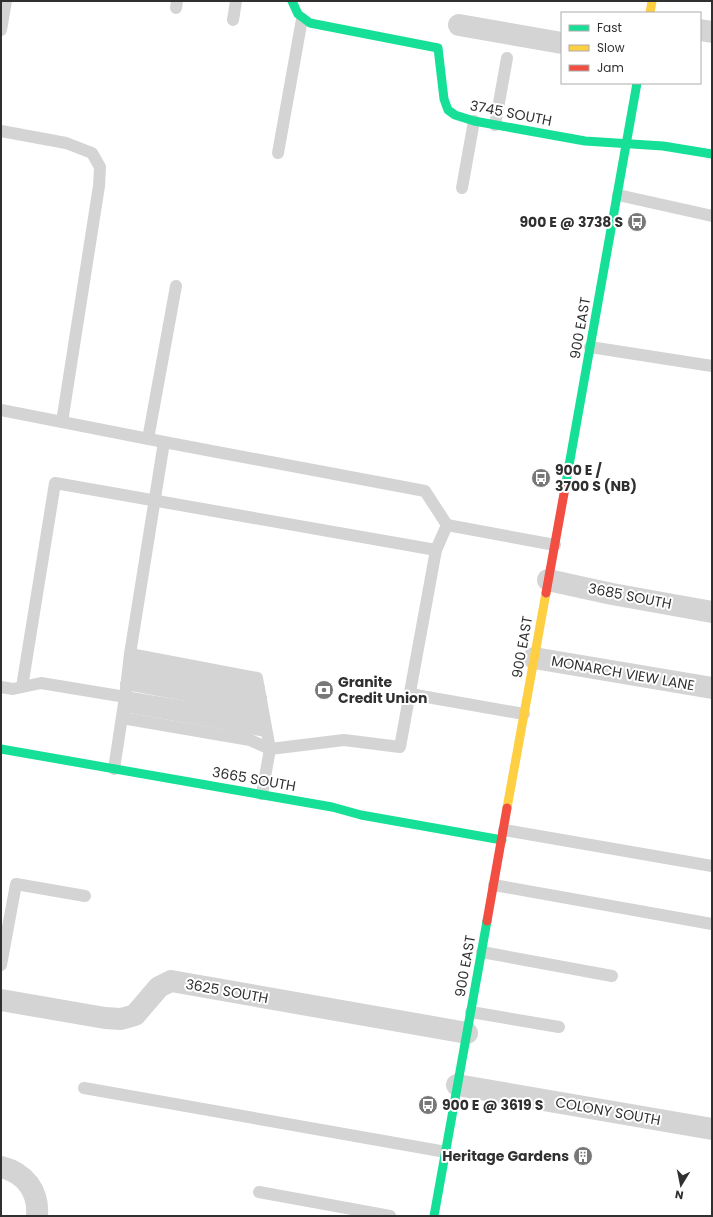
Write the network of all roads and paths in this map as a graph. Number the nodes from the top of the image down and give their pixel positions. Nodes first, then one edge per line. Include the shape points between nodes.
1 (6, 1) edge
2 (236, 1) edge
3 (292, 1) edge
4 (652, 1) edge
5 (650, 12) edge
6 (302, 19) junction
7 (233, 20) dead end
8 (459, 25) dead end
9 (1, 30) edge
10 (701, 30) edge
11 (712, 32) edge
12 (561, 43) edge
13 (507, 58) dead end
14 (637, 84) edge
15 (474, 121) junction
16 (495, 125) junction
17 (1, 131) edge
18 (627, 143) junction
19 (278, 153) dead end
20 (712, 154) edge
21 (462, 188) dead end
22 (618, 195) junction
23 (712, 216) edge
24 (176, 286) dead end
25 (590, 347) junction
26 (712, 366) edge
27 (1, 410) edge
28 (62, 422) junction
29 (148, 439) junction
30 (164, 442) junction
31 (155, 501) junction
32 (447, 525) junction
33 (555, 545) junction
34 (436, 550) junction
35 (548, 580) junction
36 (712, 612) edge
37 (534, 658) junction
38 (128, 669) junction
39 (1, 687) edge
40 (22, 687) junction
41 (712, 688) edge
42 (410, 694) junction
43 (123, 707) junction
44 (262, 709) junction
45 (524, 714) junction
46 (1, 749) edge
47 (270, 749) junction
48 (114, 769) junction
49 (262, 794) junction
50 (503, 835) junction
51 (712, 866) edge
52 (494, 885) junction
53 (85, 896) dead end
54 (712, 924) edge
55 (482, 952) junction
56 (1, 965) edge
57 (612, 976) dead end
58 (1, 1000) edge
59 (471, 1012) junction
60 (559, 1027) dead end
61 (467, 1033) junction
62 (457, 1085) junction
63 (84, 1088) dead end
64 (712, 1129) edge
65 (446, 1152) junction
66 (1, 1167) edge
67 (259, 1192) dead end
68 (37, 1216) edge
69 (390, 1216) edge
70 (434, 1216) edge

1 - 9 lane
2 - 7 lane
3 - 6 main road
4 - 5 main road
6 - 15 main road, 3745 SOUTH via 321,26 438,48 444,99 448,110
6 - 19 lane
8 - 12 street
10 - 11 street
13 - 16 lane
14 - 18 main road, 900 EAST
15 - 16 main road, 3745 SOUTH
15 - 21 lane
16 - 18 main road, 3745 SOUTH via 585,142
17 - 28 lane via 66,143 92,153 100,167
18 - 20 main road, 3745 SOUTH
18 - 22 main road, 900 EAST
22 - 23 lane
22 - 25 main road, 900 EAST
24 - 29 lane
25 - 26 lane
25 - 33 main road, 900 EAST
27 - 28 lane
28 - 29 lane
29 - 30 lane
30 - 31 lane
30 - 32 lane via 425,491
31 - 34 lane
31 - 38 lane
31 - 40 lane via 54,483
32 - 33 lane
32 - 34 lane
33 - 35 main road, 900 EAST
34 - 42 lane
35 - 36 street, 3685 SOUTH
35 - 37 main road, 900 EAST
37 - 41 street, MONARCH VIEW LANE
37 - 45 main road, 900 EAST
38 - 43 lane
38 - 44 lane
38 - 44 lane
39 - 40 lane
40 - 43 lane via 41,683
42 - 45 lane
42 - 47 lane via 400,748 344,740
43 - 44 lane
43 - 47 lane via 250,740
43 - 48 lane
44 - 47 lane
45 - 50 main road, 900 EAST
46 - 48 main road, 3665 SOUTH
47 - 49 lane
48 - 49 main road, 3665 SOUTH
49 - 50 main road, 3665 SOUTH via 361,815
50 - 51 lane
50 - 52 main road, 900 EAST
52 - 54 lane
52 - 55 main road, 900 EAST
53 - 56 lane via 16,884
55 - 57 lane
55 - 59 main road, 900 EAST
58 - 61 street, 3625 SOUTH via 121,1019 135,1015 159,987 171,981
59 - 60 lane
59 - 61 main road, 900 EAST
61 - 62 main road, 900 EAST
62 - 64 street, COLONY SOUTH
62 - 65 main road, 900 EAST
63 - 65 lane
65 - 70 main road, 900 EAST
66 - 68 street via 18,1173 29,1183 36,1199
67 - 69 lane

